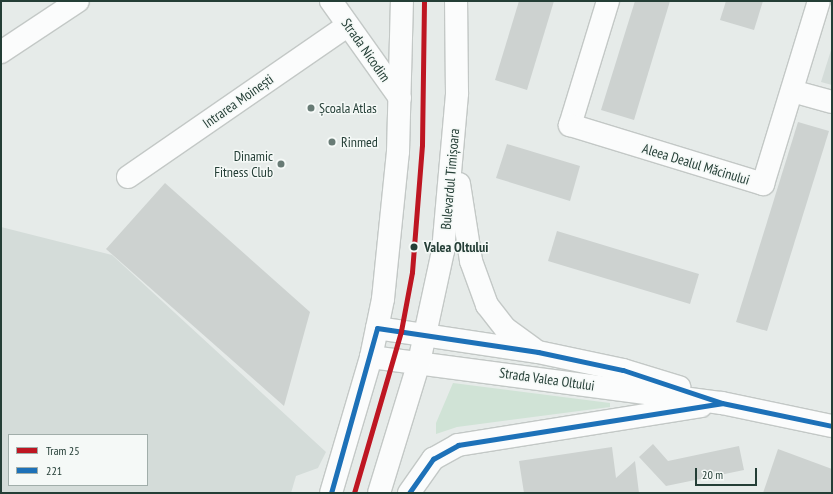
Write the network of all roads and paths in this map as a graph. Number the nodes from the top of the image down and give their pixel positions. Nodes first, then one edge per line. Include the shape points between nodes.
1 (78, 1) edge
2 (331, 1) edge
3 (402, 1) edge
4 (456, 1) edge
5 (608, 1) edge
6 (818, 1) edge
7 (348, 25) junction
8 (1, 52) edge
9 (792, 91) junction
10 (400, 98) junction
11 (832, 102) edge
12 (454, 147) junction
13 (128, 177) dead end
14 (377, 328) junction
15 (425, 334) junction
16 (538, 352) junction
17 (371, 357) junction
18 (419, 362) junction
19 (722, 402) junction
20 (832, 426) edge
21 (331, 493) edge
22 (379, 493) edge
23 (409, 493) edge

1 - 8 main road
2 - 7 main road, Strada Nicodim
3 - 10 main road
4 - 12 main road, Bulevardul Timișoara
5 - 9 main road, Aleea Dealul Măcinului via 570,125 763,184
6 - 9 main road, Aleea Dealul Măcinului
7 - 10 main road, Strada Nicodim
7 - 13 main road, Intrarea Moinești
9 - 11 main road
10 - 14 main road via 392,222
12 - 15 main road, Bulevardul Timișoara via 443,251
12 - 16 main road via 470,254 481,292 506,329
14 - 15 main road, Strada Valea Oltului
14 - 17 main road
15 - 16 main road, Strada Valea Oltului
15 - 18 main road, Bulevardul Timișoara
16 - 19 main road, Strada Valea Oltului via 639,374
17 - 18 main road, Strada Valea Oltului
17 - 21 main road
18 - 19 main road, Strada Valea Oltului
18 - 22 main road, Bulevardul Timișoara
19 - 20 main road, Strada Valea Oltului
19 - 23 main road via 458,445 433,459

